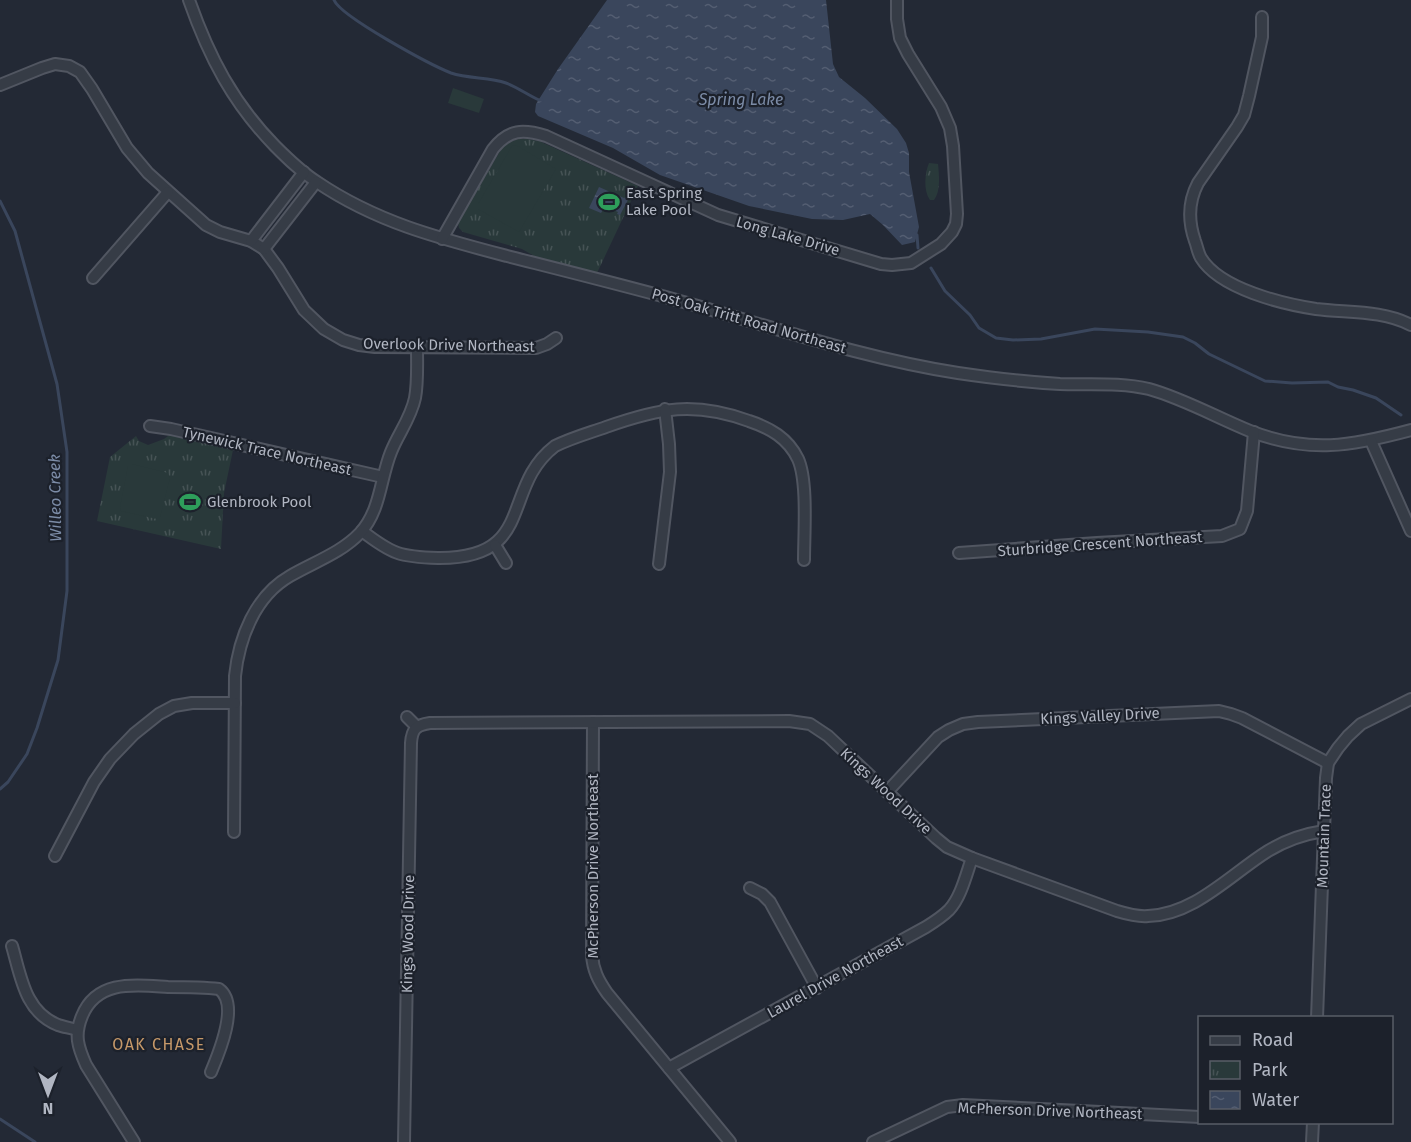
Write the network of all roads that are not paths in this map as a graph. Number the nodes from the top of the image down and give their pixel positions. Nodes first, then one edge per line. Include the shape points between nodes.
1 (189, 0) edge
2 (897, 0) edge
3 (1262, 17) dead end
4 (0, 85) edge
5 (304, 172) junction
6 (316, 182) junction
7 (168, 192) junction
8 (442, 239) junction
9 (251, 240) junction
10 (264, 249) junction
11 (93, 278) dead end
12 (1411, 326) edge
13 (556, 338) dead end
14 (417, 348) junction
15 (665, 410) junction
16 (150, 426) dead end
17 (1411, 430) edge
18 (1254, 432) junction
19 (1371, 441) junction
20 (383, 477) junction
21 (362, 531) junction
22 (1411, 531) edge
23 (495, 545) junction
24 (959, 553) dead end
25 (804, 560) dead end
26 (506, 563) dead end
27 (659, 564) dead end
28 (1411, 699) edge
29 (235, 703) junction
30 (407, 717) dead end
31 (593, 722) junction
32 (417, 727) junction
33 (1328, 763) junction
34 (887, 792) junction
35 (1324, 831) junction
36 (234, 832) dead end
37 (55, 856) dead end
38 (972, 858) junction
39 (750, 888) dead end
40 (12, 946) dead end
41 (817, 988) junction
42 (1317, 1016) edge
43 (77, 1030) junction
44 (669, 1068) junction
45 (211, 1072) dead end
46 (1198, 1118) edge
47 (1313, 1124) edge
48 (134, 1142) edge
49 (404, 1142) edge
50 (729, 1142) edge
51 (873, 1142) edge
52 (1312, 1142) edge

1 - 5 street, Post Oak Tritt Road Northeast via 231,92 262,132
2 - 8 street, Long Lake Drive via 900,38 950,128 957,203 956,224 948,238 911,263 881,264 726,218 532,131 501,138
3 - 12 street via 1262,37 1244,115 1198,183 1190,202 1191,229 1202,259 1222,278 1255,294 1297,305 1383,316
4 - 7 street, Overlook Drive Northeast via 55,64 80,72 127,148
5 - 6 street, Post Oak Tritt Road Northeast
5 - 9 street
6 - 8 street, Post Oak Tritt Road Northeast via 373,214
6 - 10 street
7 - 9 street, Overlook Drive Northeast via 213,229
7 - 11 street
8 - 18 street, Post Oak Tritt Road Northeast via 905,364 1012,380 1149,389
9 - 10 street, Overlook Drive Northeast
10 - 14 street, Overlook Drive Northeast via 304,310 333,335 359,345
13 - 14 street, Overlook Drive Northeast via 536,348
14 - 20 street via 415,399
15 - 23 street via 565,441 546,453 529,476 511,524
15 - 25 street via 699,409 739,418 772,430 787,444 798,460 803,478
15 - 27 street via 670,472
16 - 20 street, Tynewick Trace Northeast
17 - 19 street, Post Oak Tritt Road Northeast
18 - 19 street, Post Oak Tritt Road Northeast via 1308,446
18 - 24 street, Sturbridge Crescent Northeast via 1243,534
19 - 22 street
20 - 21 street via 376,508
21 - 23 street via 390,551 414,557 464,556
21 - 29 street via 342,548 288,577 259,605 236,658
23 - 26 street
28 - 33 street, Mountain Trace via 1361,724
29 - 36 street
29 - 37 street via 174,706 134,734 94,782
30 - 32 street
31 - 32 street, Kings Wood Drive via 430,723
31 - 34 street, Kings Wood Drive via 810,724
31 - 44 street, McPherson Drive Northeast via 593,969 607,993
32 - 49 street, Kings Wood Drive via 411,734
33 - 34 street, Kings Valley Drive via 1242,718 1219,711 978,722 963,724 938,737
33 - 35 street, Mountain Trace
34 - 38 street, Kings Wood Drive via 948,847
35 - 38 street, Kings Wood Drive via 1300,835 1269,850 1179,910 1149,916 1117,911
35 - 42 street, Mountain Trace
38 - 41 street, Laurel Drive Northeast via 958,897 940,919
39 - 41 street via 770,902
40 - 43 street via 24,988 36,1011 47,1020
41 - 44 street, Laurel Drive Northeast
43 - 45 street via 83,1012 102,992 112,988 131,985 228,990 224,1041
43 - 48 street via 86,1065
44 - 50 street, McPherson Drive Northeast
46 - 51 street, McPherson Drive Northeast via 963,1105 947,1107
47 - 52 street

